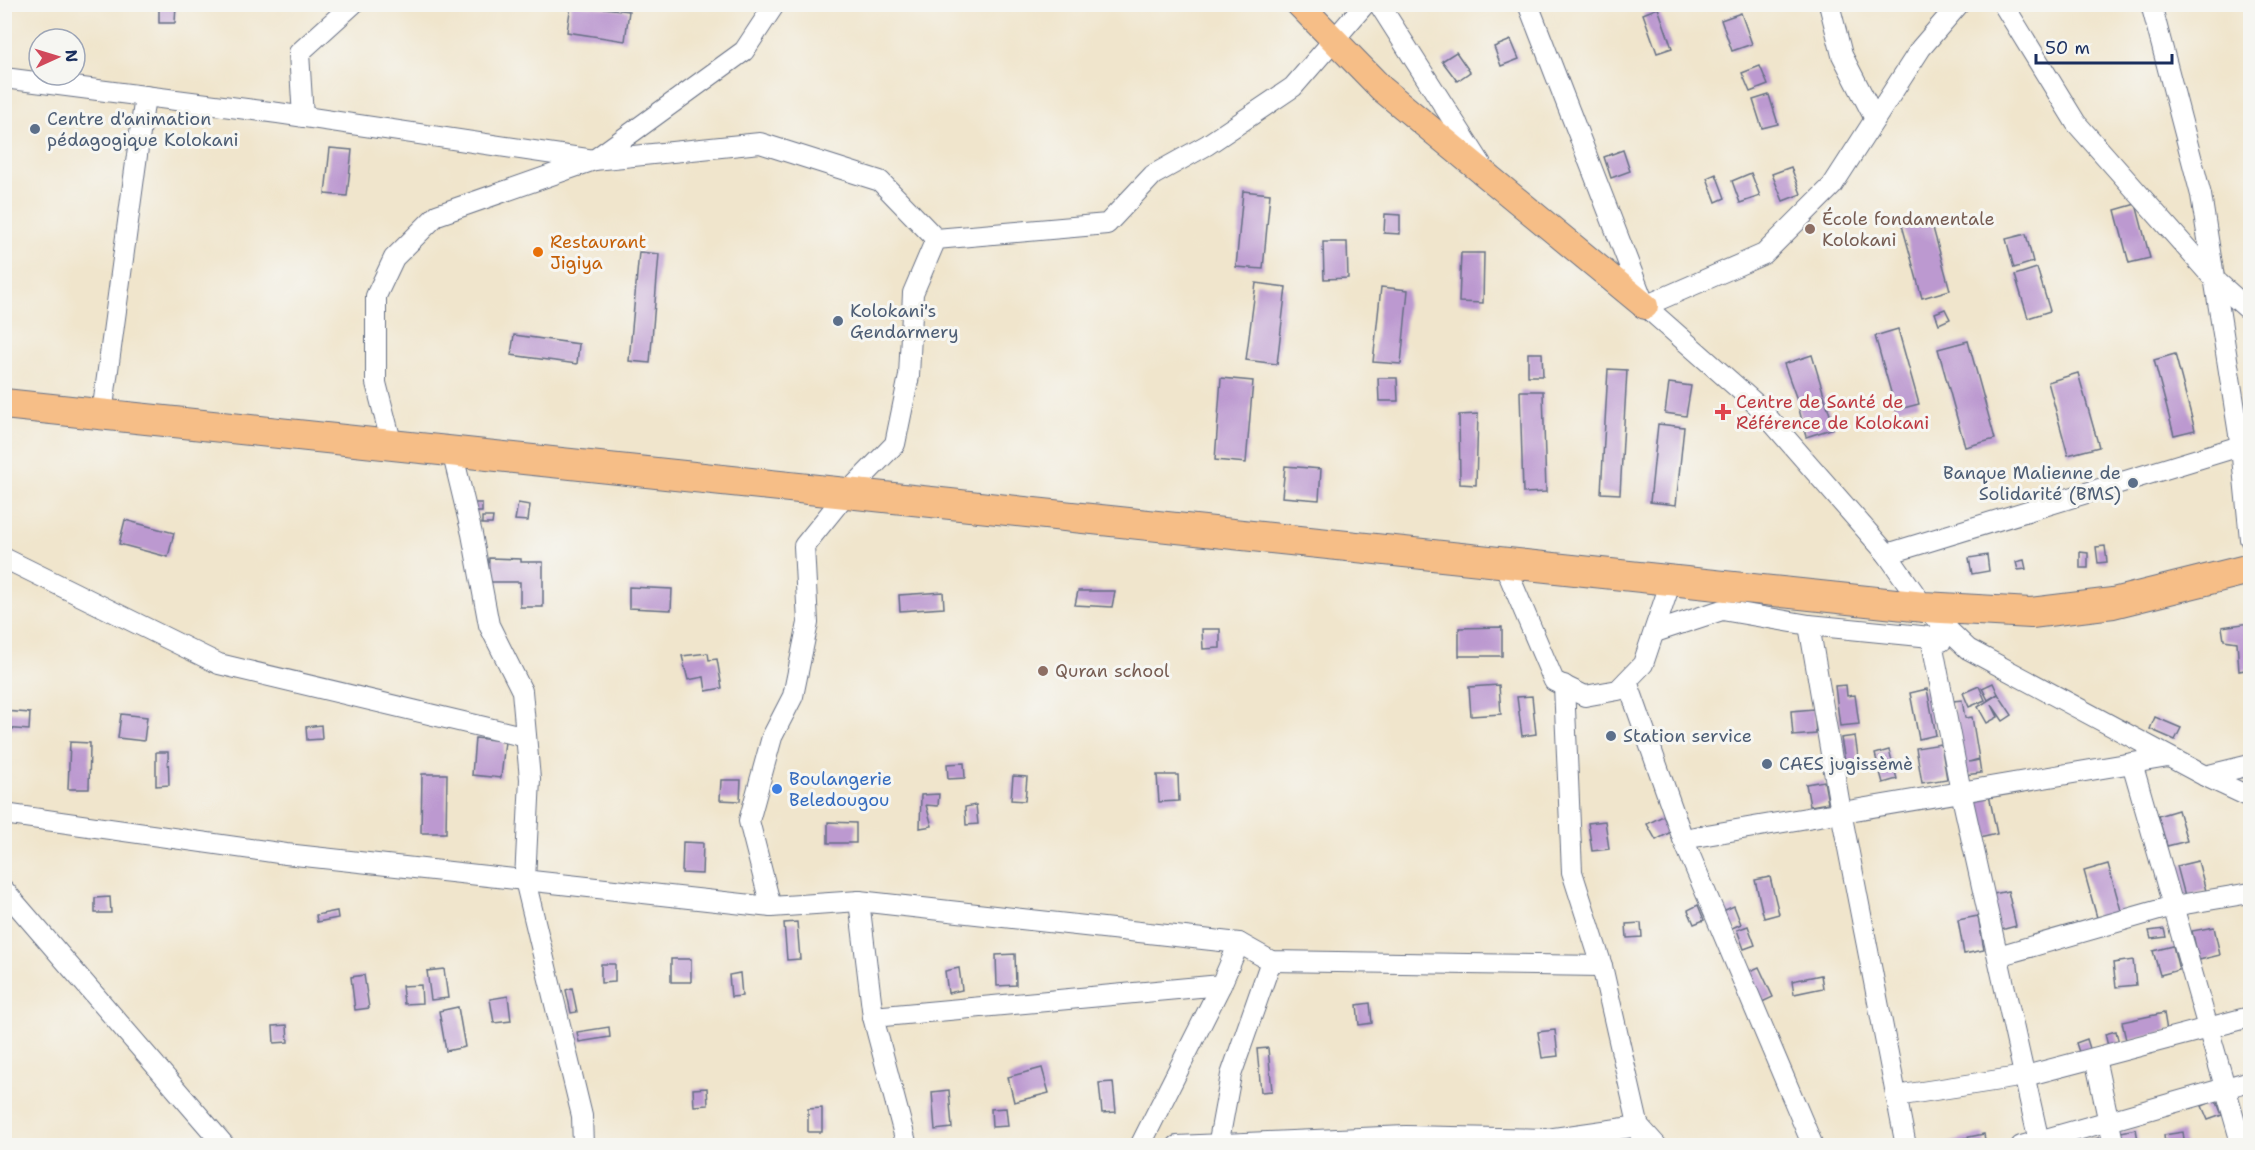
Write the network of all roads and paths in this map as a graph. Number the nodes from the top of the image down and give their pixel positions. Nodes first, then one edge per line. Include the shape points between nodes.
1 (353, 4) edge
2 (775, 4) edge
3 (1299, 4) edge
4 (1365, 4) edge
5 (1379, 4) edge
6 (1528, 4) edge
7 (1829, 4) edge
8 (1959, 4) edge
9 (2003, 4) edge
10 (2151, 4) edge
11 (1335, 40) junction
12 (4, 78) edge
13 (146, 96) junction
14 (303, 117) junction
15 (1875, 119) junction
16 (594, 160) junction
17 (1492, 181) junction
18 (936, 239) junction
19 (2214, 279) junction
20 (1645, 306) junction
21 (2250, 311) edge
22 (4, 404) edge
23 (102, 414) junction
24 (392, 445) junction
25 (2246, 445) edge
26 (452, 452) junction
27 (846, 494) junction
28 (2250, 539) edge
29 (1887, 554) junction
30 (4, 558) edge
31 (1504, 564) junction
32 (2250, 568) edge
33 (1671, 581) junction
34 (1924, 607) junction
35 (1809, 625) junction
36 (1655, 632) junction
37 (1931, 638) junction
38 (1968, 649) junction
39 (1627, 681) junction
40 (1564, 685) junction
41 (526, 737) junction
42 (2168, 757) junction
43 (2132, 763) junction
44 (2250, 765) edge
45 (2205, 777) junction
46 (1961, 792) junction
47 (2250, 797) edge
48 (1841, 812) junction
49 (4, 814) edge
50 (1683, 839) junction
51 (525, 880) junction
52 (4, 890) edge
53 (2250, 893) edge
54 (859, 901) junction
55 (2173, 906) junction
56 (771, 907) junction
57 (1239, 943) junction
58 (1998, 956) junction
59 (1271, 962) junction
60 (1602, 966) junction
61 (1221, 985) junction
62 (873, 1017) junction
63 (2250, 1017) edge
64 (2208, 1028) junction
65 (2095, 1058) junction
66 (2025, 1076) junction
67 (2250, 1081) edge
68 (2226, 1088) junction
69 (1896, 1096) junction
70 (2108, 1119) junction
71 (1639, 1126) junction
72 (1218, 1144) edge
73 (2033, 1144) edge
74 (225, 1146) edge
75 (583, 1146) edge
76 (907, 1146) edge
77 (1140, 1146) edge
78 (1177, 1146) edge
79 (1643, 1146) edge
80 (1657, 1146) edge
81 (1813, 1146) edge
82 (1906, 1146) edge
83 (2114, 1146) edge
84 (2242, 1146) edge

1 - 14 street via 299,53
2 - 16 street via 744,51
3 - 11 main road
4 - 11 street
5 - 17 street
6 - 20 street
7 - 15 street via 1842,55
8 - 15 street via 1921,48
9 - 19 street via 2076,123
10 - 19 street via 2201,195
11 - 17 main road via 1382,89
11 - 18 street via 1293,87 1207,145 1153,175 1107,224
12 - 13 street
13 - 14 street
13 - 23 street
14 - 16 street
15 - 20 street via 1832,186 1764,254
16 - 18 street via 760,143 880,181
16 - 24 street via 437,215 394,258 376,296 376,383
17 - 20 main road
18 - 27 street via 913,293 909,376 895,444
19 - 21 street
19 - 25 street
20 - 29 street via 1756,404
22 - 23 highway
23 - 24 highway
24 - 26 highway
25 - 28 street
25 - 29 street
26 - 27 highway
26 - 41 street via 489,625 522,691
27 - 31 highway
27 - 56 street via 804,546 808,623 793,696 772,737 749,821
29 - 34 street
30 - 41 street via 219,664
31 - 33 highway
31 - 40 street via 1554,681
32 - 34 highway via 2113,603 2031,613
33 - 34 highway
33 - 36 street
34 - 38 street
35 - 36 street via 1722,610
35 - 37 street
35 - 48 street
36 - 39 street via 1643,664
37 - 38 street
37 - 46 street
38 - 42 street
39 - 40 street via 1618,690 1585,696
39 - 50 street
40 - 60 street via 1572,872
41 - 51 street via 530,779
42 - 43 street
42 - 45 street
43 - 46 street
43 - 55 street
44 - 45 street
45 - 47 street
46 - 48 street
46 - 58 street
48 - 50 street
48 - 69 street
49 - 51 street via 286,854
50 - 81 street
51 - 56 street
51 - 75 street via 582,1116
52 - 74 street
53 - 55 street
54 - 56 street
54 - 57 street
54 - 62 street
55 - 58 street
55 - 64 street
57 - 59 street
57 - 61 street
58 - 66 street
59 - 60 street
59 - 72 street via 1231,1075
60 - 71 street
61 - 62 street
61 - 77 street
62 - 76 street
63 - 64 street
64 - 65 street
64 - 68 street
65 - 66 street
65 - 70 street
66 - 69 street
66 - 73 street
67 - 68 street
68 - 70 street
68 - 84 street
69 - 82 street
70 - 73 street
70 - 83 street
71 - 72 street via 1547,1139 1406,1136
71 - 79 street
71 - 80 street
72 - 78 street

